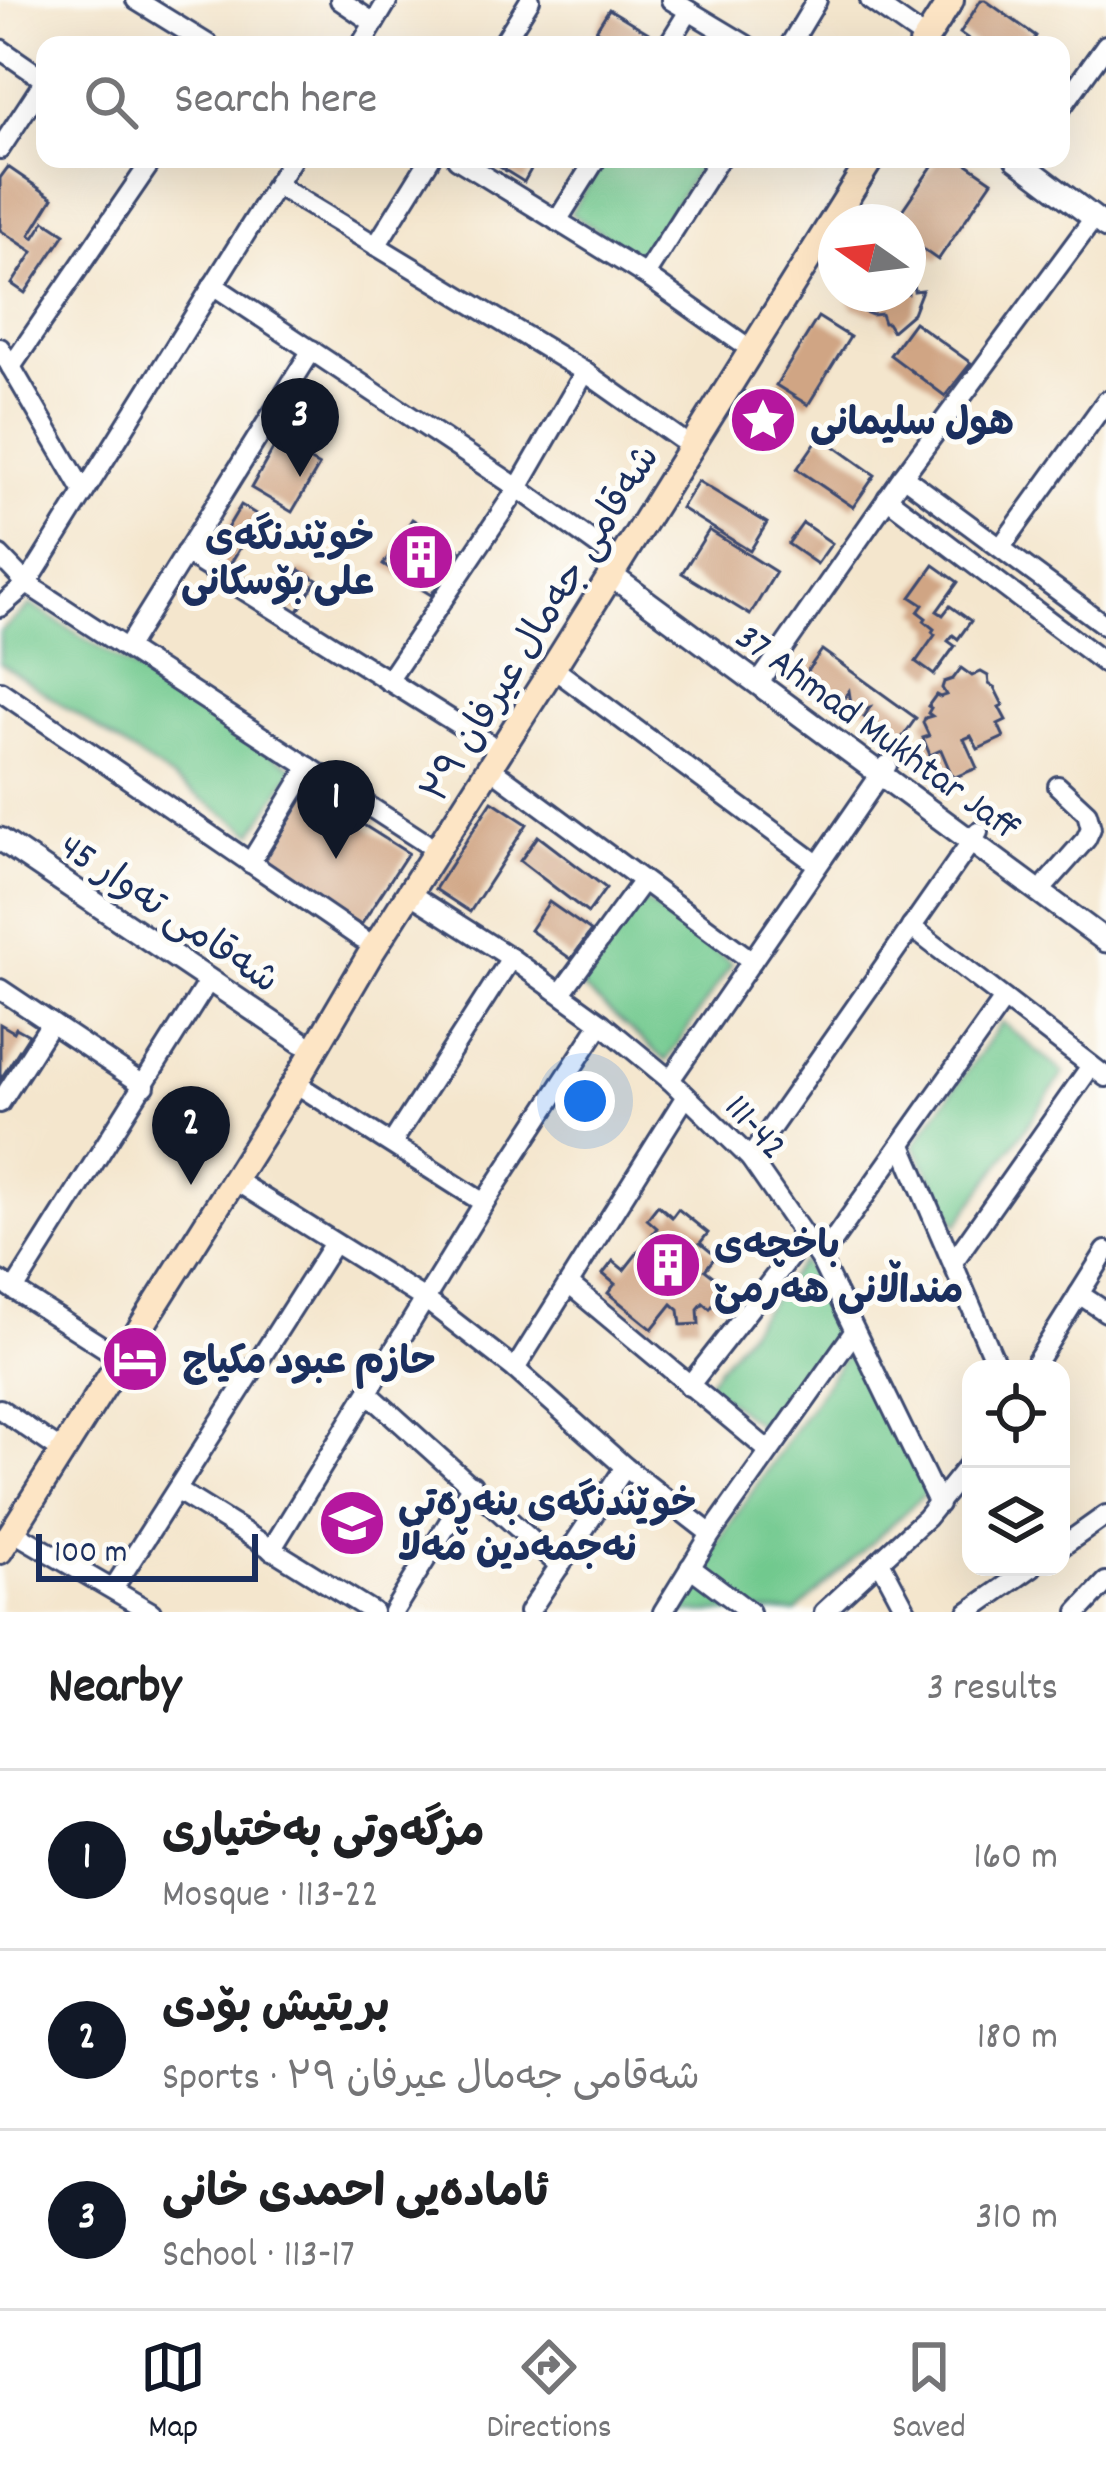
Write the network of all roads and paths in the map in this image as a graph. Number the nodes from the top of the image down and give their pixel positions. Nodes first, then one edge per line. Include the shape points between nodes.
1 (136, 0) edge
2 (340, 0) edge
3 (388, 0) edge
4 (530, 0) edge
5 (671, 0) edge
6 (817, 0) edge
7 (870, 0) edge
8 (950, 0) edge
9 (970, 0) edge
10 (689, 11) junction
11 (374, 22) junction
12 (194, 36) edge
13 (366, 36) edge
14 (508, 36) edge
15 (674, 36) edge
16 (731, 36) edge
17 (795, 36) edge
18 (920, 36) edge
19 (933, 36) edge
20 (937, 36) edge
21 (0, 49) edge
22 (1105, 49) edge
23 (36, 74) edge
24 (36, 94) edge
25 (1070, 96) edge
26 (0, 148) edge
27 (147, 168) edge
28 (286, 168) edge
29 (424, 168) edge
30 (472, 168) edge
31 (590, 168) edge
32 (712, 168) edge
33 (846, 168) edge
34 (865, 168) edge
35 (1031, 168) edge
36 (276, 185) junction
37 (557, 221) junction
38 (1100, 222) edge
39 (376, 246) junction
40 (645, 275) junction
41 (213, 285) junction
42 (740, 342) junction
43 (0, 348) edge
44 (312, 350) junction
45 (11, 367) junction
46 (585, 372) junction
47 (1106, 401) edge
48 (680, 439) junction
49 (903, 476) junction
50 (518, 488) junction
51 (84, 492) junction
52 (887, 498) junction
53 (1001, 548) junction
54 (185, 553) junction
55 (0, 556) edge
56 (613, 564) junction
57 (27, 584) junction
58 (0, 607) edge
59 (1106, 626) edge
60 (129, 644) dead end
61 (1106, 664) edge
62 (554, 668) junction
63 (761, 680) junction
64 (388, 681) junction
65 (0, 691) edge
66 (489, 755) junction
67 (309, 767) junction
68 (884, 769) junction
69 (1058, 786) dead end
70 (975, 837) junction
71 (0, 839) edge
72 (424, 842) junction
73 (250, 863) junction
74 (817, 864) junction
75 (643, 882) junction
76 (1047, 884) junction
77 (409, 893) junction
78 (911, 927) junction
79 (1106, 927) edge
80 (362, 939) junction
81 (1106, 941) edge
82 (512, 958) junction
83 (752, 961) junction
84 (209, 980) junction
85 (0, 989) edge
86 (561, 993) junction
87 (1004, 999) junction
88 (51, 1023) junction
89 (601, 1023) junction
90 (301, 1042) junction
91 (1098, 1072) edge
92 (670, 1080) junction
93 (295, 1083) junction
94 (145, 1086) junction
95 (686, 1096) junction
96 (0, 1103) edge
97 (392, 1143) junction
98 (902, 1145) junction
99 (750, 1158) junction
100 (233, 1180) junction
101 (484, 1203) junction
102 (804, 1239) junction
103 (334, 1243) junction
104 (1106, 1251) edge
105 (820, 1259) junction
106 (953, 1262) junction
107 (7, 1285) edge
108 (570, 1285) junction
109 (1079, 1294) junction
110 (425, 1300) junction
111 (1106, 1312) edge
112 (854, 1332) junction
113 (111, 1352) junction
114 (994, 1360) edge
115 (1038, 1360) edge
116 (515, 1370) junction
117 (689, 1386) junction
118 (369, 1394) junction
119 (0, 1409) edge
120 (53, 1445) junction
121 (769, 1451) junction
122 (625, 1467) junction
123 (966, 1468) edge
124 (472, 1485) junction
125 (178, 1491) junction
126 (939, 1504) junction
127 (1106, 1515) edge
128 (711, 1534) junction
129 (4, 1538) edge
130 (1070, 1541) edge
131 (271, 1550) junction
132 (880, 1561) junction
133 (560, 1566) junction
134 (691, 1567) junction
135 (1019, 1576) edge
136 (1106, 1582) edge
137 (113, 1589) junction
138 (151, 1612) edge
139 (373, 1612) edge
140 (393, 1612) edge
141 (529, 1612) edge
142 (663, 1612) edge
143 (750, 1612) edge
144 (824, 1612) edge
145 (907, 1612) edge
146 (968, 1612) edge
147 (1078, 1612) edge

1 - 12 street
2 - 11 street
3 - 11 street
4 - 14 street
5 - 10 street
6 - 17 street
7 - 18 street
8 - 19 main road
9 - 20 main road
10 - 15 street
10 - 16 street
11 - 13 street
21 - 23 street
22 - 25 street
24 - 26 street
27 - 45 street
28 - 36 street
29 - 39 street
30 - 37 street
31 - 37 street
32 - 40 street
33 - 42 main road, شەقامی جەمال عیرفان ٣٩
34 - 56 main road, شەقامی جەمال عیرفان ٣٩
35 - 38 street
36 - 39 street
36 - 41 street
37 - 40 street
38 - 49 street
39 - 46 street
40 - 42 street
41 - 44 street
41 - 51 street
42 - 48 main road, شەقامی جەمال عیرفان ٣٩
43 - 45 street
44 - 50 street
44 - 54 street
45 - 51 street
46 - 48 street
46 - 50 street
47 - 53 street
48 - 56 main road, شەقامی جەمال عیرفان ٣٩
49 - 52 street
49 - 53 street
50 - 56 street
50 - 64 street
51 - 57 street
52 - 61 street
52 - 63 street
53 - 59 street
54 - 60 street
54 - 64 street
55 - 57 street
56 - 62 main road, شەقامی جەمال عیرفان ٣٩
56 - 63 street, 37 Ahmad Mukhtar Jaff
56 - 66 main road, شەقامی جەمال عیرفان ٣٩
57 - 58 street
57 - 67 street
62 - 66 main road, شەقامی جەمال عیرفان ٣٩
62 - 74 street
63 - 68 street, 37 Ahmad Mukhtar Jaff
64 - 66 street
65 - 73 street
66 - 72 main road, شەقامی جەمال عیرفان ٣٩
66 - 75 street
66 - 77 main road, شەقامی جەمال عیرفان ٣٩
67 - 72 street
67 - 73 street
68 - 70 street, 37 Ahmad Mukhtar Jaff
68 - 74 street
69 - 76 street via 1087,813 1091,828
70 - 76 street, 37 Ahmad Mukhtar Jaff
70 - 78 street
70 - 81 street, 37 Ahmad Mukhtar Jaff
71 - 84 street, شەقامی تەوار 45
72 - 80 main road, شەقامی جەمال عیرفان ٣٩
73 - 80 street
74 - 83 street
75 - 83 street
75 - 86 street
76 - 79 street, 37 Ahmad Mukhtar Jaff
77 - 82 street, 111-42
77 - 93 main road, شەقامی جەمال عیرفان ٣٩
78 - 87 street
78 - 99 street
80 - 90 main road, شەقامی جەمال عیرفان ٣٩
82 - 86 street, 111-42
82 - 97 street
83 - 92 street
84 - 90 street, شەقامی تەوار 45
84 - 94 street
85 - 88 street
86 - 89 street, 111-42
87 - 91 street
87 - 98 street
88 - 94 street
88 - 96 street
89 - 92 street, 111-42
89 - 101 street
90 - 113 main road, شەقامی جەمال عیرفان ٣٩
91 - 106 street
92 - 95 street, 111-42
93 - 97 street
93 - 100 main road, شەقامی جەمال عیرفان ٣٩
94 - 107 street
95 - 99 street, 111-42
95 - 108 street
97 - 101 street
98 - 105 street
98 - 106 street
99 - 102 street, 111-42
100 - 103 street
100 - 129 main road, شەقامی جەمال عیرفان ٣٩
101 - 110 street
102 - 105 street, 111-42
102 - 117 street
103 - 110 street
103 - 125 street
104 - 109 street
105 - 112 street, 111-42
106 - 114 street
107 - 113 street
108 - 116 street
108 - 117 street
109 - 111 street
109 - 115 street
110 - 116 street
110 - 118 street
112 - 121 street
112 - 126 street, 111-42
113 - 120 main road, شەقامی جەمال عیرفان ٣٩
116 - 122 street
117 - 121 street
118 - 124 street
118 - 131 street
119 - 120 street
120 - 129 main road, شەقامی جەمال عیرفان ٣٩
121 - 128 street
122 - 128 street
122 - 133 street
123 - 126 street
124 - 133 street
124 - 140 street
125 - 131 street
125 - 137 street
126 - 132 street
127 - 130 street
128 - 134 street
129 - 137 street
131 - 139 street
132 - 144 street
132 - 145 street
133 - 141 street
134 - 142 street
134 - 143 street
135 - 146 street
136 - 147 street
137 - 138 street

